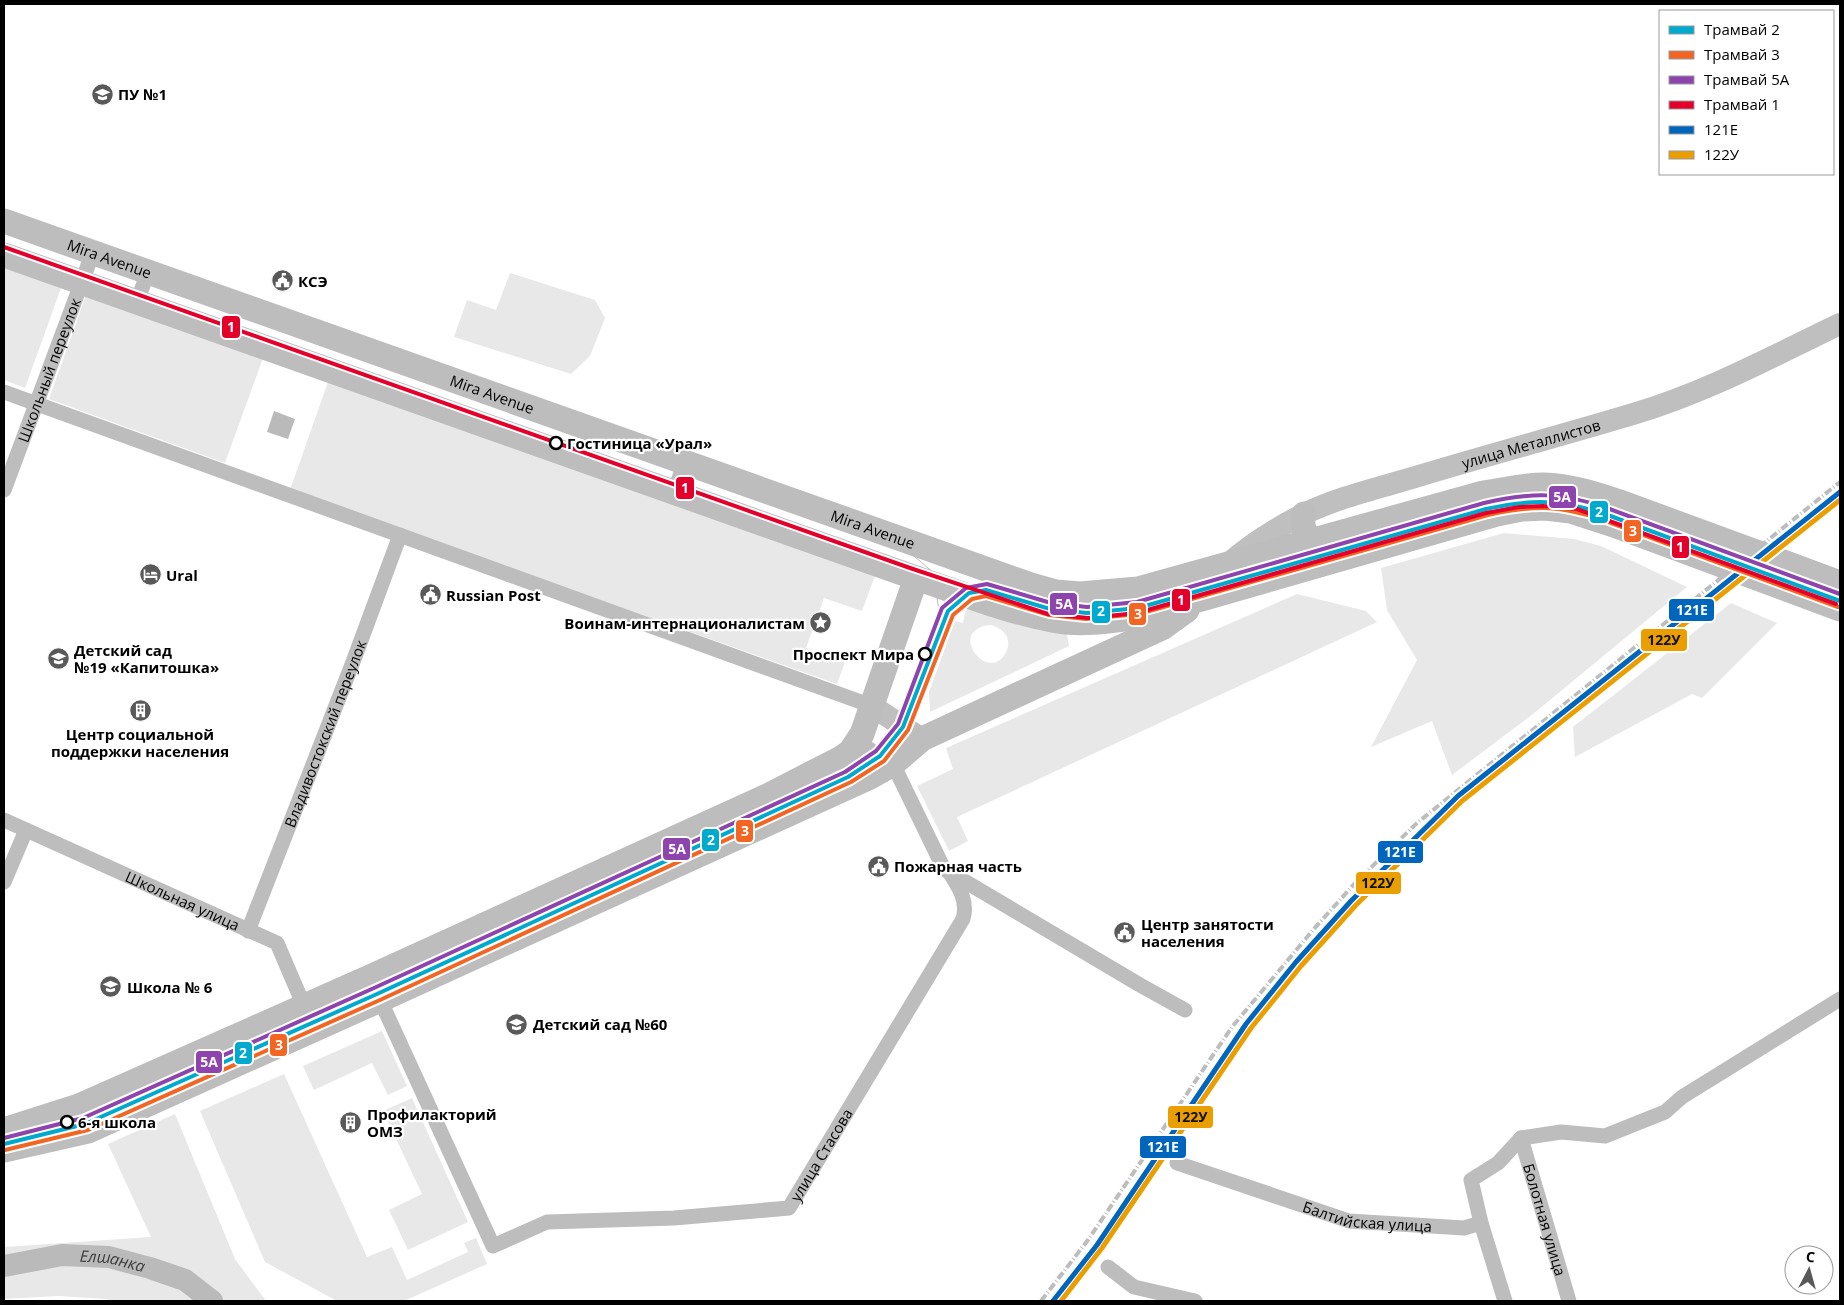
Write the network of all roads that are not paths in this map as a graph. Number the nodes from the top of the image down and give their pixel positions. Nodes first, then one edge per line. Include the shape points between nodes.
1 (4, 221) edge
2 (93, 252) junction
3 (4, 255) edge
4 (148, 272) junction
5 (81, 283) junction
6 (137, 302) junction
7 (1840, 324) edge
8 (4, 392) edge
9 (36, 404) junction
10 (684, 462) junction
11 (4, 490) edge
12 (674, 492) junction
13 (1615, 513) junction
14 (1304, 514) junction
15 (400, 535) junction
16 (1313, 541) junction
17 (1226, 566) junction
18 (981, 567) junction
19 (916, 578) junction
20 (1840, 583) edge
21 (1206, 596) junction
22 (1840, 609) edge
23 (872, 706) junction
24 (922, 739) junction
25 (858, 742) junction
26 (892, 764) junction
27 (4, 820) edge
28 (26, 830) junction
29 (645, 852) junction
30 (656, 874) junction
31 (951, 875) junction
32 (4, 882) edge
33 (556, 892) junction
34 (567, 915) junction
35 (248, 930) junction
36 (370, 977) junction
37 (1840, 999) edge
38 (380, 1000) junction
39 (304, 1006) junction
40 (1185, 1010) dead end
41 (315, 1030) junction
42 (165, 1068) junction
43 (177, 1091) junction
44 (4, 1130) edge
45 (1521, 1138) junction
46 (4, 1150) edge
47 (1177, 1163) dead end
48 (1481, 1223) junction
49 (1108, 1267) dead end
50 (1195, 1301) edge
51 (1505, 1301) edge
52 (1569, 1301) edge

1 - 2 main road, Mira Avenue
2 - 4 main road, Mira Avenue
2 - 5 street, Школьный переулок
3 - 5 main road, Mira Avenue
4 - 6 street
4 - 10 main road, Mira Avenue
5 - 6 main road, Mira Avenue
5 - 9 street, Школьный переулок
6 - 12 main road, Mira Avenue
7 - 14 main road, улица Металлистов via 1714,384 1635,414 1422,475
8 - 9 street
9 - 11 street, Школьный переулок
9 - 15 street
10 - 12 street
10 - 18 main road, Mira Avenue
12 - 19 main road, Mira Avenue
13 - 16 main road, Mira Avenue via 1583,490 1543,485 1483,494
13 - 20 main road
13 - 21 main road, Mira Avenue via 1544,508 1497,514
13 - 22 main road
14 - 16 main road via 1305,534
14 - 17 main road, улица Металлистов via 1252,544
15 - 23 street
15 - 35 street, Владивостокский переулок
16 - 17 main road, Mira Avenue
17 - 18 main road, Mira Avenue via 1138,589 1080,594 1056,592
17 - 21 main road
18 - 19 main road
19 - 21 main road, Mira Avenue via 995,605 1070,622 1139,617
19 - 23 main road
21 - 24 main road via 1162,628
23 - 24 main road
23 - 25 main road
24 - 26 main road
25 - 26 street
25 - 29 main road via 850,752 830,764
26 - 30 main road
26 - 31 street via 944,869
27 - 28 street, Школьная улица
28 - 32 street
28 - 35 street, Школьная улица
29 - 30 street
29 - 33 main road
30 - 34 main road
31 - 38 street, улица Стасова via 963,896 964,919 789,1208 674,1218 547,1222 492,1246
31 - 40 street
33 - 34 street
33 - 36 main road
34 - 38 main road
35 - 39 street, Школьная улица via 276,943
36 - 38 street
36 - 39 main road
37 - 45 street via 1682,1096 1665,1112 1605,1136 1561,1132
38 - 41 main road
39 - 41 street, Школьная улица
39 - 42 main road
41 - 43 main road
42 - 43 street
42 - 44 main road via 80,1106
43 - 46 main road via 88,1131
45 - 48 street via 1498,1163 1471,1180
45 - 52 street, Болотная улица
47 - 48 street, Балтийская улица via 1349,1221 1464,1228
48 - 51 street
49 - 50 street via 1134,1287

